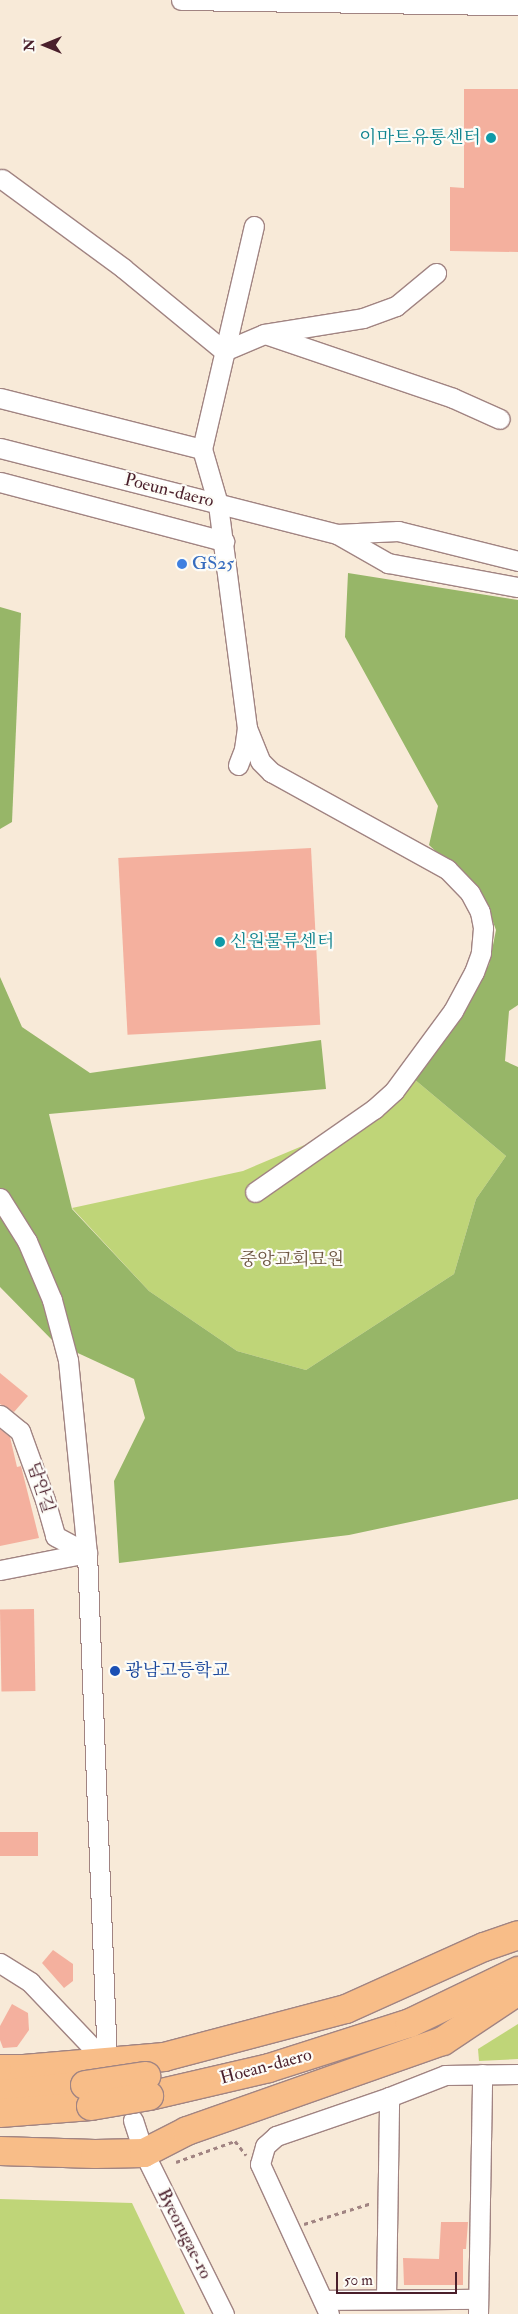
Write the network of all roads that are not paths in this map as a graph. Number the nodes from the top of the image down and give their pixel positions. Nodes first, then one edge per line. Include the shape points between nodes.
1 (180, 0) edge
2 (518, 5) edge
3 (2, 179) dead end
4 (254, 226) dead end
5 (436, 273) dead end
6 (264, 334) junction
7 (224, 351) junction
8 (0, 398) edge
9 (500, 419) dead end
10 (0, 448) edge
11 (202, 449) junction
12 (0, 482) edge
13 (218, 504) junction
14 (337, 534) junction
15 (224, 541) junction
16 (518, 561) edge
17 (518, 587) edge
18 (247, 728) junction
19 (238, 765) dead end
20 (255, 1192) dead end
21 (0, 1198) edge
22 (0, 1415) edge
23 (87, 1554) junction
24 (0, 1570) edge
25 (518, 1935) edge
26 (518, 1944) edge
27 (0, 1963) edge
28 (518, 1972) edge
29 (518, 1991) edge
30 (112, 2068) junction
31 (0, 2069) edge
32 (482, 2074) junction
33 (518, 2074) edge
34 (148, 2086) junction
35 (0, 2094) edge
36 (88, 2096) junction
37 (389, 2097) junction
38 (0, 2113) edge
39 (133, 2120) dead end
40 (0, 2151) edge
41 (148, 2162) junction
42 (386, 2298) junction
43 (478, 2306) edge
44 (326, 2307) edge
45 (224, 2314) edge

1 - 2 street
3 - 7 street via 123,268
4 - 7 street
5 - 6 street via 396,306 363,318
6 - 7 street
6 - 9 street via 453,398
7 - 11 street
8 - 11 street
10 - 13 street, Poeun-daero
11 - 13 street
12 - 15 street
13 - 14 street, Poeun-daero
13 - 15 street
14 - 16 street, Poeun-daero via 398,531
14 - 17 street, Poeun-daero via 388,563
15 - 18 street
18 - 19 street
18 - 20 street via 260,762 271,772 447,869 470,894 480,912 483,928 481,953 474,972 452,1011 394,1091 374,1110
21 - 23 street via 27,1241 52,1300 68,1360
22 - 23 street, 담안길 via 20,1431 55,1536
23 - 24 street
23 - 30 street
25 - 30 highway via 346,2009
26 - 34 highway, Hoean-daero via 402,1999 302,2036
27 - 30 street via 30,1982
28 - 34 highway, Hoean-daero via 410,2023 269,2068
29 - 41 highway via 443,2041 188,2131
30 - 31 highway
32 - 33 street
32 - 37 street via 445,2075
32 - 43 street
34 - 36 highway, bridge
35 - 36 highway
36 - 38 highway
37 - 42 street
37 - 44 street via 276,2136 265,2146 260,2164
39 - 41 street, Byeorugae-ro
40 - 41 highway via 95,2154
41 - 45 street, Byeorugae-ro
42 - 43 street
42 - 44 street

